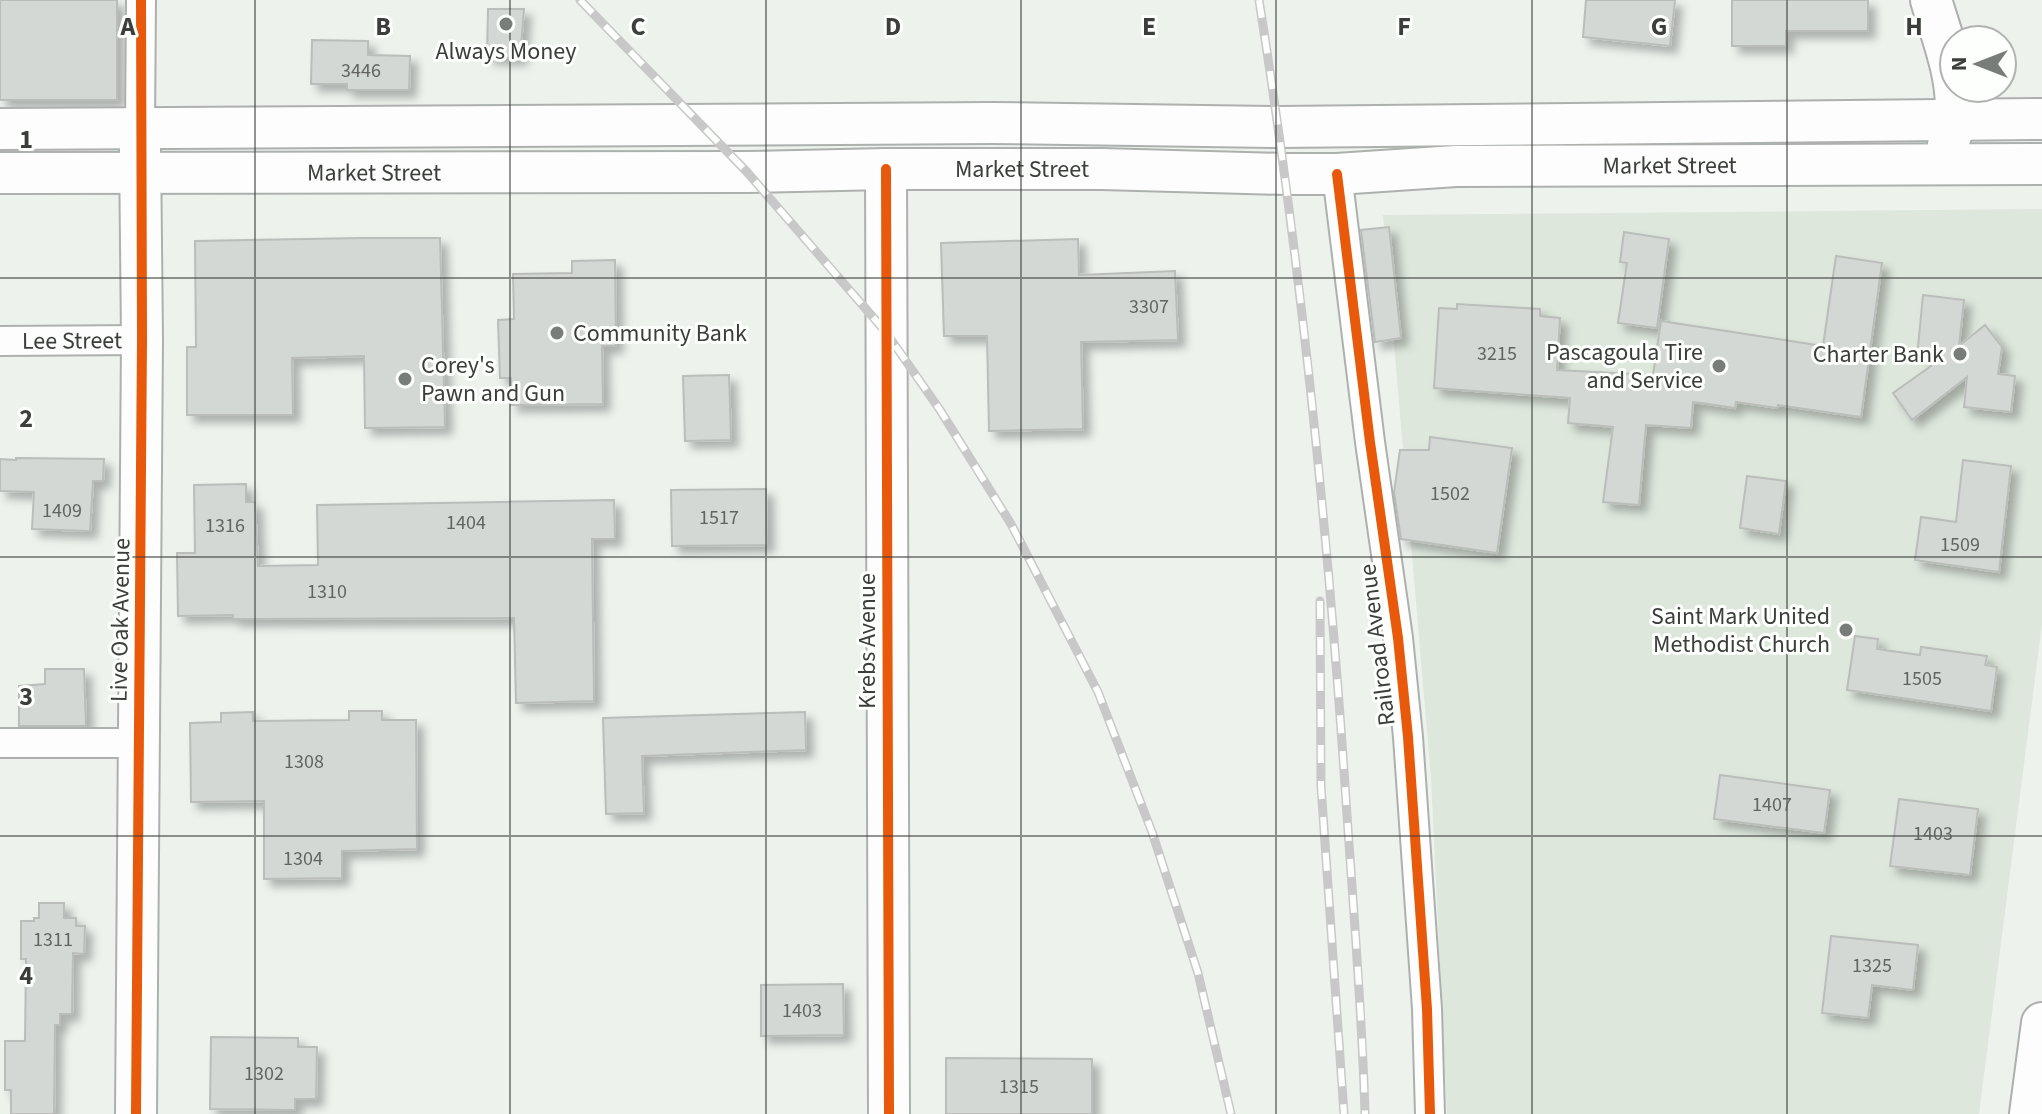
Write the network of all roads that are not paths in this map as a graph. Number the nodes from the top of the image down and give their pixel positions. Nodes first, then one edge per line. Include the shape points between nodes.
1 (141, 0) edge
2 (1931, 0) edge
3 (2042, 119) edge
4 (1955, 120) junction
5 (140, 127) junction
6 (0, 129) edge
7 (2042, 164) edge
8 (1942, 165) junction
9 (886, 169) junction
10 (140, 172) junction
11 (0, 173) edge
12 (1337, 174) junction
13 (142, 340) junction
14 (0, 341) edge
15 (0, 743) edge
16 (139, 743) junction
17 (2042, 1023) edge
18 (136, 1114) edge
19 (889, 1114) edge
20 (1430, 1114) edge
21 (2030, 1114) edge

1 - 5 street
2 - 4 main road via 1947,52
3 - 4 main road, Market Street
4 - 5 main road, Market Street via 1279,127
4 - 8 main road
5 - 6 main road, Market Street
5 - 10 main road, Live Oak Avenue
7 - 8 main road, Market Street
8 - 12 main road, Market Street via 1456,166
9 - 10 main road, Market Street
9 - 12 main road, Market Street
9 - 19 main road, Krebs Avenue
10 - 11 main road, Market Street
10 - 13 main road, Live Oak Avenue
12 - 20 street, Railroad Avenue via 1408,737
13 - 14 street, Lee Street
13 - 16 main road, Live Oak Avenue
15 - 16 street
16 - 18 main road, Live Oak Avenue
17 - 21 main road

